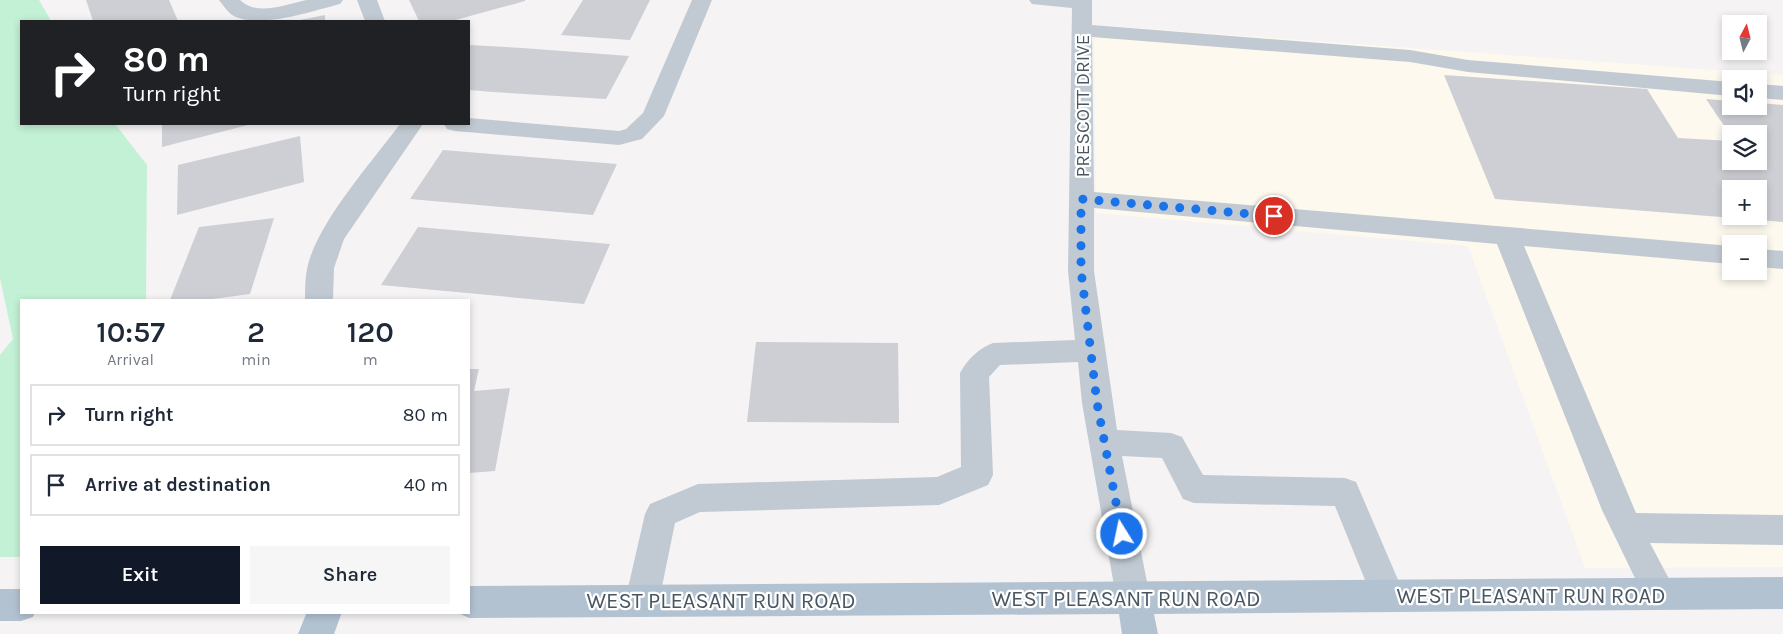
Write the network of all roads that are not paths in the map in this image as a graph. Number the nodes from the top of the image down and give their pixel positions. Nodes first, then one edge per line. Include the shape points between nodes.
1 (229, 0) edge
2 (333, 0) edge
3 (367, 0) edge
4 (702, 0) edge
5 (1039, 0) edge
6 (1082, 2) edge
7 (375, 20) edge
8 (1082, 30) junction
9 (1722, 88) edge
10 (1767, 92) edge
11 (1783, 93) edge
12 (411, 125) edge
13 (467, 125) edge
14 (1081, 199) junction
15 (1507, 236) junction
16 (1722, 254) edge
17 (1767, 259) edge
18 (1783, 260) edge
19 (319, 299) edge
20 (1092, 351) junction
21 (1105, 442) junction
22 (1626, 528) junction
23 (1783, 530) edge
24 (1783, 593) edge
25 (1660, 594) junction
26 (1388, 596) junction
27 (1133, 598) junction
28 (642, 601) junction
29 (470, 602) edge
30 (0, 605) edge
31 (20, 605) edge
32 (324, 614) edge
33 (316, 634) edge
34 (1140, 634) edge

1 - 2 street via 242,11 252,13
3 - 7 street
4 - 13 street via 653,116 634,134 619,138
5 - 6 street
6 - 8 street, PRESCOTT DRIVE
8 - 9 street via 1410,56 1468,66
8 - 14 street, PRESCOTT DRIVE
10 - 11 street
12 - 19 street via 334,232 318,278
14 - 15 street
14 - 20 street, PRESCOTT DRIVE via 1081,270
15 - 16 street
15 - 22 street
17 - 18 street
20 - 21 street, PRESCOTT DRIVE
20 - 28 street via 993,354 974,373 977,475 939,491 698,498 661,514
21 - 26 street via 1171,446 1194,490 1345,492
21 - 27 street, PRESCOTT DRIVE
22 - 23 street
22 - 25 street
24 - 25 main road, WEST PLEASANT RUN ROAD
25 - 26 main road, WEST PLEASANT RUN ROAD
26 - 27 main road, WEST PLEASANT RUN ROAD
27 - 28 main road, WEST PLEASANT RUN ROAD
27 - 34 main road
28 - 29 main road, WEST PLEASANT RUN ROAD
30 - 31 main road
32 - 33 main road

